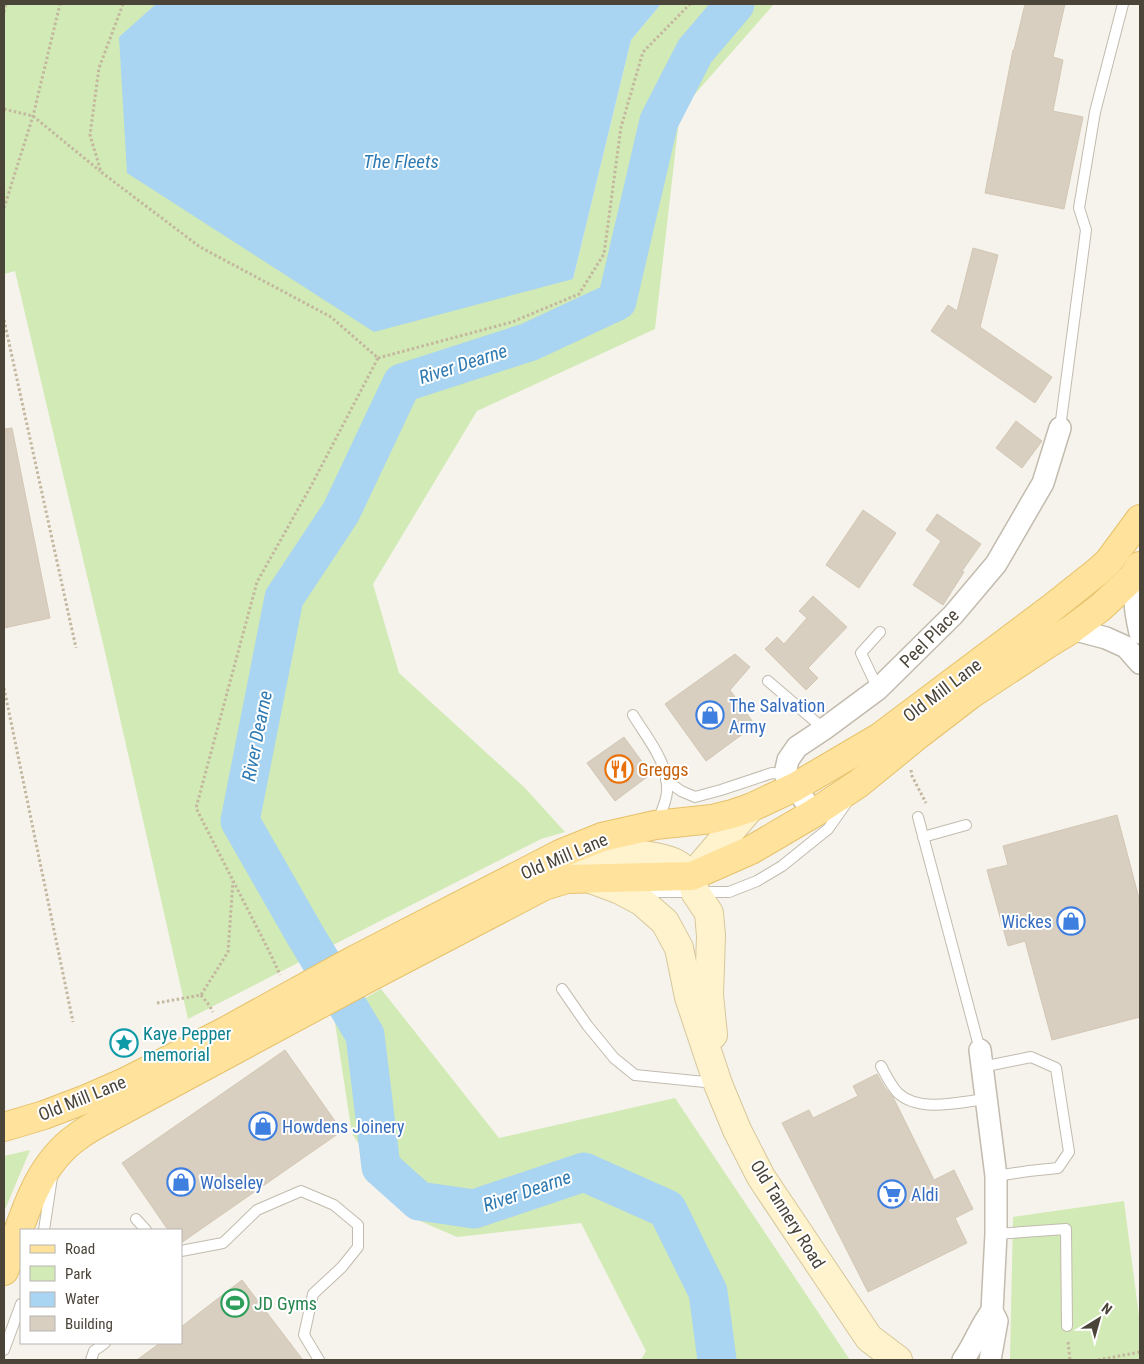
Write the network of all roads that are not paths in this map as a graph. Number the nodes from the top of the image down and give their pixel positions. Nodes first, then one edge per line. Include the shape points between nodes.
1 (1123, 4) edge
2 (1060, 428) joint
3 (1140, 519) edge
4 (1140, 566) edge
5 (1140, 572) edge
6 (1072, 629) junction
7 (880, 632) dead end
8 (1140, 633) edge
9 (1140, 663) edge
10 (768, 682) dead end
11 (878, 688) junction
12 (632, 715) dead end
13 (824, 729) junction
14 (666, 780) junction
15 (790, 781) junction
16 (858, 784) junction
17 (750, 808) junction
18 (814, 813) junction
19 (918, 817) dead end
20 (655, 825) junction
21 (966, 826) dead end
22 (923, 838) junction
23 (560, 854) junction
24 (588, 878) junction
25 (694, 884) junction
26 (679, 948) junction
27 (363, 968) junction
28 (562, 989) dead end
29 (323, 990) junction
30 (981, 1058) junction
31 (881, 1066) dead end
32 (718, 1084) junction
33 (986, 1099) junction
34 (7, 1122) edge
35 (60, 1153) junction
36 (996, 1176) junction
37 (136, 1219) dead end
38 (44, 1229) edge
39 (145, 1229) edge
40 (996, 1234) junction
41 (182, 1251) edge
42 (4, 1272) edge
43 (20, 1307) edge
44 (992, 1311) junction
45 (1067, 1326) dead end
46 (103, 1344) edge
47 (872, 1349) edge
48 (4, 1350) edge
49 (91, 1360) edge
50 (319, 1360) edge
51 (898, 1360) edge
52 (963, 1360) edge
53 (990, 1360) edge

1 - 2 lane via 1095,112 1079,208 1086,230
2 - 11 street, Peel Place via 1043,484 996,564 953,616
3 - 15 main road, Old Mill Lane via 1097,572 880,737
4 - 6 main road, Old Mill Lane via 1100,608
5 - 8 street via 1134,598
6 - 9 street via 1126,647
6 - 16 main road, Old Mill Lane via 970,695
7 - 11 lane via 861,653
10 - 13 lane
11 - 13 street, Peel Place
12 - 14 lane via 663,763
13 - 15 street, Peel Place via 797,747 788,760
14 - 15 lane via 696,797 772,773
14 - 20 lane via 663,810
15 - 17 main road, Old Mill Lane
15 - 18 street
16 - 18 main road, Old Mill Lane
16 - 25 lane via 828,829 782,866 729,892
17 - 20 main road, Old Mill Lane via 712,819
17 - 25 street, Old Tannery Road
18 - 25 main road, Old Mill Lane
19 - 22 lane
20 - 23 main road, Old Mill Lane via 602,837
21 - 22 lane
22 - 30 lane
23 - 25 street, Old Tannery Road via 654,856 676,864
23 - 27 main road, Old Mill Lane
24 - 25 main road, Old Mill Lane
24 - 26 street, Old Tannery Road via 641,901 665,922
24 - 27 main road, Old Mill Lane via 567,879 544,886
25 - 26 street, Old Tannery Road via 682,914
25 - 32 street, Old Tannery Road via 709,912 709,995
26 - 32 street, Old Tannery Road via 689,997
27 - 29 main road, Old Mill Lane
28 - 32 lane via 614,1058 634,1075
29 - 34 main road, Old Mill Lane via 222,1033 78,1102 44,1115
29 - 35 main road, Old Mill Lane via 76,1137
30 - 33 street
30 - 36 lane via 1031,1057 1056,1068 1069,1152 1058,1168
31 - 33 lane via 899,1094 911,1102 928,1106
32 - 47 street, Old Tannery Road via 762,1177
33 - 36 street
35 - 38 lane
35 - 42 main road, Old Mill Lane via 32,1193
36 - 40 street
37 - 39 lane
40 - 44 street
40 - 45 lane via 1066,1229
41 - 50 lane via 224,1243 258,1210 301,1191 334,1205 358,1225 358,1247 313,1294 304,1335
43 - 48 lane
44 - 52 street
44 - 53 street via 996,1321
46 - 49 lane via 94,1351
47 - 51 street, Old Tannery Road

